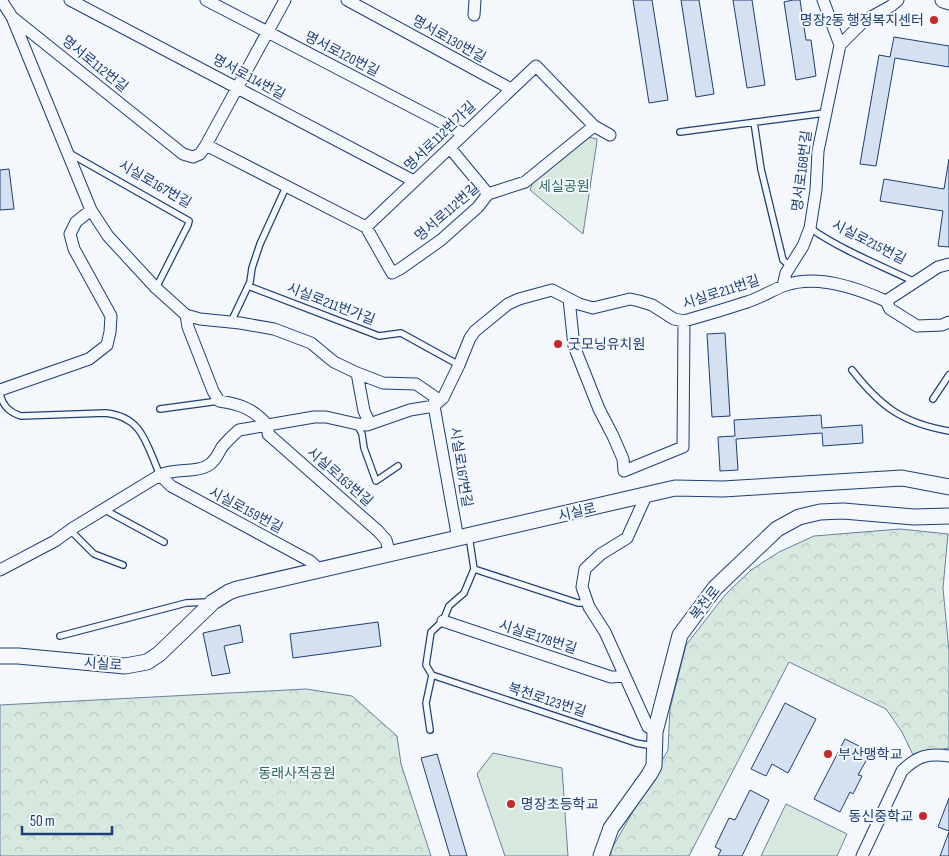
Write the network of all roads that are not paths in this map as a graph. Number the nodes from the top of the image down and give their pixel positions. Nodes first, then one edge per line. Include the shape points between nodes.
1 (2, 0) edge
2 (70, 0) edge
3 (206, 0) edge
4 (285, 0) edge
5 (347, 0) edge
6 (475, 0) edge
7 (823, 0) edge
8 (898, 0) edge
9 (943, 0) edge
10 (949, 2) edge
11 (474, 15) dead end
12 (12, 17) junction
13 (268, 32) junction
14 (840, 45) junction
15 (237, 88) junction
16 (511, 89) junction
17 (825, 113) junction
18 (754, 122) junction
19 (594, 126) junction
20 (680, 132) dead end
21 (464, 134) junction
22 (610, 135) dead end
23 (206, 145) junction
24 (450, 148) junction
25 (67, 152) junction
26 (414, 181) junction
27 (286, 187) junction
28 (488, 194) junction
29 (91, 210) junction
30 (366, 227) junction
31 (810, 228) junction
32 (949, 264) edge
33 (791, 266) junction
34 (915, 282) junction
35 (248, 286) junction
36 (783, 286) junction
37 (156, 288) junction
38 (568, 299) junction
39 (886, 301) junction
40 (186, 315) junction
41 (684, 321) junction
42 (231, 322) junction
43 (949, 322) edge
44 (459, 365) junction
45 (852, 370) dead end
46 (357, 373) junction
47 (949, 375) edge
48 (943, 384) junction
49 (949, 388) edge
50 (0, 390) edge
51 (0, 394) edge
52 (933, 398) dead end
53 (219, 401) junction
54 (434, 406) junction
55 (160, 408) dead end
56 (357, 424) junction
57 (370, 424) junction
58 (268, 426) junction
59 (949, 431) edge
60 (398, 466) dead end
61 (160, 475) junction
62 (949, 487) edge
63 (646, 496) junction
64 (105, 510) junction
65 (949, 516) edge
66 (70, 530) junction
67 (464, 537) junction
68 (164, 542) dead end
69 (390, 554) junction
70 (123, 565) dead end
71 (474, 569) junction
72 (0, 570) edge
73 (320, 570) junction
74 (213, 602) junction
75 (587, 603) junction
76 (443, 621) junction
77 (60, 636) dead end
78 (0, 656) edge
79 (432, 675) junction
80 (625, 676) junction
81 (656, 728) junction
82 (430, 730) dead end
83 (654, 746) junction
84 (949, 756) edge
85 (601, 856) edge
86 (862, 856) edge

1 - 12 street
2 - 15 street, 명서로114번길
3 - 13 street, 명서로120번길
4 - 13 street
5 - 16 street, 명서로130번길
6 - 11 street
7 - 14 street
8 - 14 street via 864,21
9 - 10 main road
12 - 23 street, 명서로112번길 via 183,154 193,158
12 - 25 street
13 - 15 street
13 - 21 street, 명서로120번길
14 - 17 street, 명서로168번길
15 - 23 street
15 - 26 street, 명서로114번길
16 - 19 street, 명서로112번가길 via 536,66
16 - 21 street, 명서로112번가길
17 - 18 lane, 명서로168번길
17 - 31 street, 명서로168번길
18 - 20 lane, 명서로168번길
18 - 33 lane via 761,169 783,260
19 - 22 street
19 - 28 street, 명서로112번길 via 526,182
21 - 24 street, 명서로112번가길
23 - 27 street
24 - 26 street, 명서로112번가길
24 - 28 street
25 - 29 street
25 - 37 lane, 시실로167번길 via 189,221
26 - 30 street, 명서로112번가길
27 - 30 street
27 - 35 lane via 260,244
28 - 30 street, 명서로112번길 via 441,240 392,273
29 - 37 street via 108,236
29 - 50 street via 76,222 70,234 74,250 111,316 107,345 89,358
31 - 33 street, 명서로168번길
31 - 34 lane, 시실로215번길 via 852,253
32 - 34 street, 시실로215번길
33 - 36 street, 명서로168번길
34 - 39 street, 시실로215번길
35 - 42 lane
35 - 44 lane, 시실로211번가길 via 379,336 401,333
36 - 39 street, 시실로211번길 via 812,282 841,284
36 - 41 street, 시실로211번길 via 749,302
37 - 40 street
38 - 41 street, 시실로211번길 via 593,308 630,299 652,305 674,319
38 - 41 street via 574,346 623,459 624,471 683,447
38 - 44 street, 시실로211번길 via 552,290 508,304 470,338
39 - 43 street, 시실로211번길 via 890,309 917,326
40 - 42 street
40 - 53 street
42 - 46 street via 274,329 311,343 334,362
44 - 54 street, 시실로211번길 via 443,398
45 - 59 lane via 869,392 898,415
46 - 54 street via 384,383 416,384 435,397
46 - 57 street via 364,411
47 - 48 lane
48 - 49 lane
48 - 52 lane
51 - 61 lane via 4,405 21,416 106,413 127,418 139,430
53 - 55 lane
53 - 58 street via 237,403 259,416
54 - 57 street via 410,410
54 - 67 street, 시실로167번길
56 - 57 street
56 - 58 street via 314,417
56 - 60 lane via 376,481
58 - 61 street via 240,430 208,466
58 - 69 street, 시실로163번길 via 268,434 378,531 386,540
61 - 64 street
61 - 73 street, 시실로159번길 via 171,486 310,561
62 - 63 main road, 시실로 via 902,478 723,489 675,488
63 - 67 main road, 시실로
63 - 75 street via 627,538 584,569 582,586
64 - 66 street
64 - 68 lane
65 - 81 main road, 복천로 via 914,518 820,512 799,516 777,529 715,588 680,635
66 - 70 lane via 94,554
66 - 72 street via 55,542
67 - 69 main road, 시실로
67 - 71 lane
69 - 73 main road, 시실로
71 - 75 lane via 578,603
71 - 76 lane via 464,594 449,606
73 - 74 main road, 시실로 via 238,589
74 - 77 lane, 시실로 via 186,602
74 - 78 main road, 시실로 via 147,662 125,666
75 - 80 street via 605,632
76 - 79 lane via 431,632 426,665
76 - 80 street, 시실로178번길 via 611,677
79 - 82 lane via 426,703
79 - 83 lane, 복천로123번길 via 636,743
80 - 81 street via 648,727
81 - 83 main road, 복천로
83 - 85 main road, 복천로 via 654,766 611,828
84 - 86 street via 925,755 912,761 902,772

